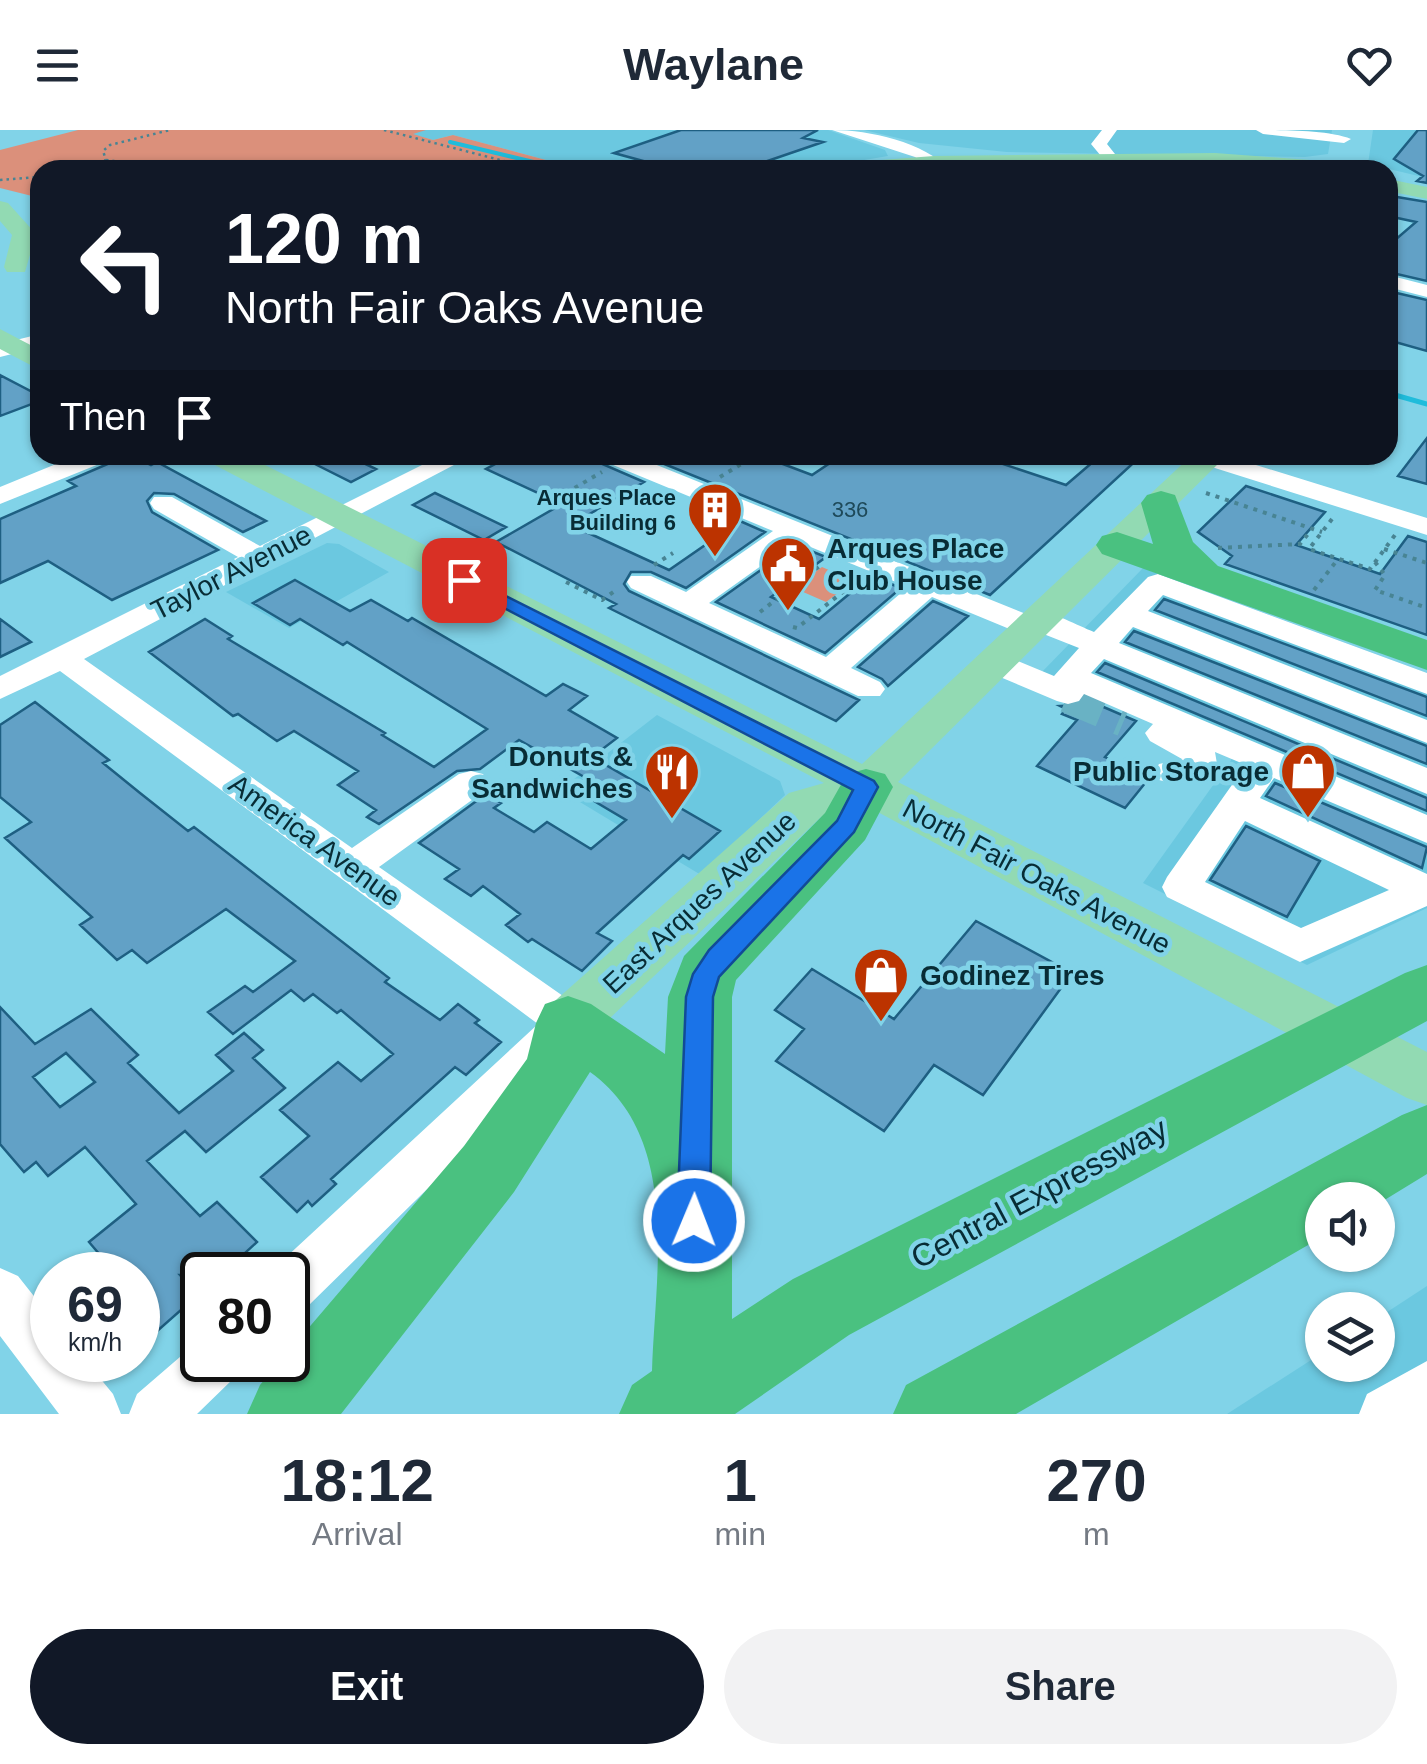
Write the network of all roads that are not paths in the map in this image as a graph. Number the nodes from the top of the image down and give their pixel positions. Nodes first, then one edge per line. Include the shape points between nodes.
1 (839, 130) edge
2 (1110, 130) edge
3 (1263, 130) edge
4 (1345, 135) edge
5 (925, 160) edge
6 (1111, 160) edge
7 (1229, 160) edge
8 (1254, 160) edge
9 (1339, 160) edge
10 (1398, 176) edge
11 (1427, 181) edge
12 (1398, 187) edge
13 (1427, 193) edge
14 (6, 202) edge
15 (30, 213) edge
16 (30, 260) edge
17 (8, 275) edge
18 (1398, 284) edge
19 (1427, 291) edge
20 (76, 465) edge
21 (239, 465) edge
22 (441, 465) edge
23 (633, 465) edge
24 (1200, 465) edge
25 (1237, 465) edge
26 (1170, 493) junction
27 (0, 496) edge
28 (162, 502) dead end
29 (340, 517) junction
30 (1427, 527) edge
31 (793, 530) junction
32 (1116, 544) junction
33 (259, 557) junction
34 (1187, 561) junction
35 (640, 582) dead end
36 (928, 586) junction
37 (688, 604) junction
38 (1128, 614) junction
39 (1034, 623) junction
40 (1099, 646) junction
41 (1427, 656) edge
42 (62, 658) junction
43 (992, 662) junction
44 (829, 670) junction
45 (1427, 684) edge
46 (0, 689) edge
47 (868, 689) dead end
48 (1068, 694) tunnel mouth
49 (1125, 718) tunnel mouth
50 (1427, 732) edge
51 (1268, 760) junction
52 (1171, 772) dead end
53 (1427, 782) edge
54 (470, 783) dead end
55 (866, 787) junction
56 (1238, 804) junction
57 (1427, 830) edge
58 (352, 867) junction
59 (1426, 889) edge
60 (1427, 990) edge
61 (568, 1023) junction
62 (1427, 1080) edge
63 (1427, 1137) edge
64 (694, 1188) junction
65 (310, 1269) edge
66 (0, 1295) edge
67 (191, 1382) edge
68 (1427, 1388) edge
69 (93, 1414) edge
70 (157, 1414) edge
71 (290, 1414) edge
72 (661, 1414) edge
73 (693, 1414) edge
74 (935, 1414) edge
75 (1387, 1414) edge

1 - 5 street
2 - 6 street via 1099,144
3 - 4 street
4 - 9 main road
7 - 8 main road
10 - 11 main road
12 - 13 main road
14 - 15 main road
14 - 17 main road via 24,234
16 - 17 main road
18 - 19 street
20 - 27 street
21 - 29 main road, North Fair Oaks Avenue
22 - 29 street, Taylor Avenue
23 - 31 street
24 - 26 main road, East Arques Avenue
25 - 30 street
26 - 32 main road, East Arques Avenue
26 - 34 highway via 1169,542
28 - 33 street
29 - 33 street, Taylor Avenue
29 - 55 main road, North Fair Oaks Avenue
31 - 36 street
31 - 37 street
32 - 34 highway
32 - 39 main road, East Arques Avenue
33 - 42 street, Taylor Avenue
34 - 41 highway
35 - 37 street
36 - 39 street
36 - 44 street
37 - 44 street
38 - 40 street
38 - 45 street via 1158,583
38 - 50 street
39 - 40 street
39 - 43 main road, East Arques Avenue
40 - 51 street via 1070,676
40 - 53 street
42 - 46 street, Taylor Avenue
42 - 58 street, America Avenue
43 - 48 street
43 - 55 main road, East Arques Avenue
44 - 47 street
49 - 52 street via 1200,754 1192,770
51 - 56 street
51 - 57 street
54 - 58 street
55 - 61 main road, East Arques Avenue via 805,805
55 - 62 main road, North Fair Oaks Avenue
55 - 64 highway via 846,826 706,974
56 - 59 street
56 - 59 street via 1181,887 1300,946
58 - 61 street, America Avenue
60 - 72 highway, Central Expressway via 821,1307
61 - 64 highway via 644,1074 662,1098
61 - 65 street, East Arques Avenue
61 - 71 highway via 558,1070 489,1169
63 - 74 highway
64 - 73 highway
66 - 69 street
67 - 70 street
68 - 75 street

